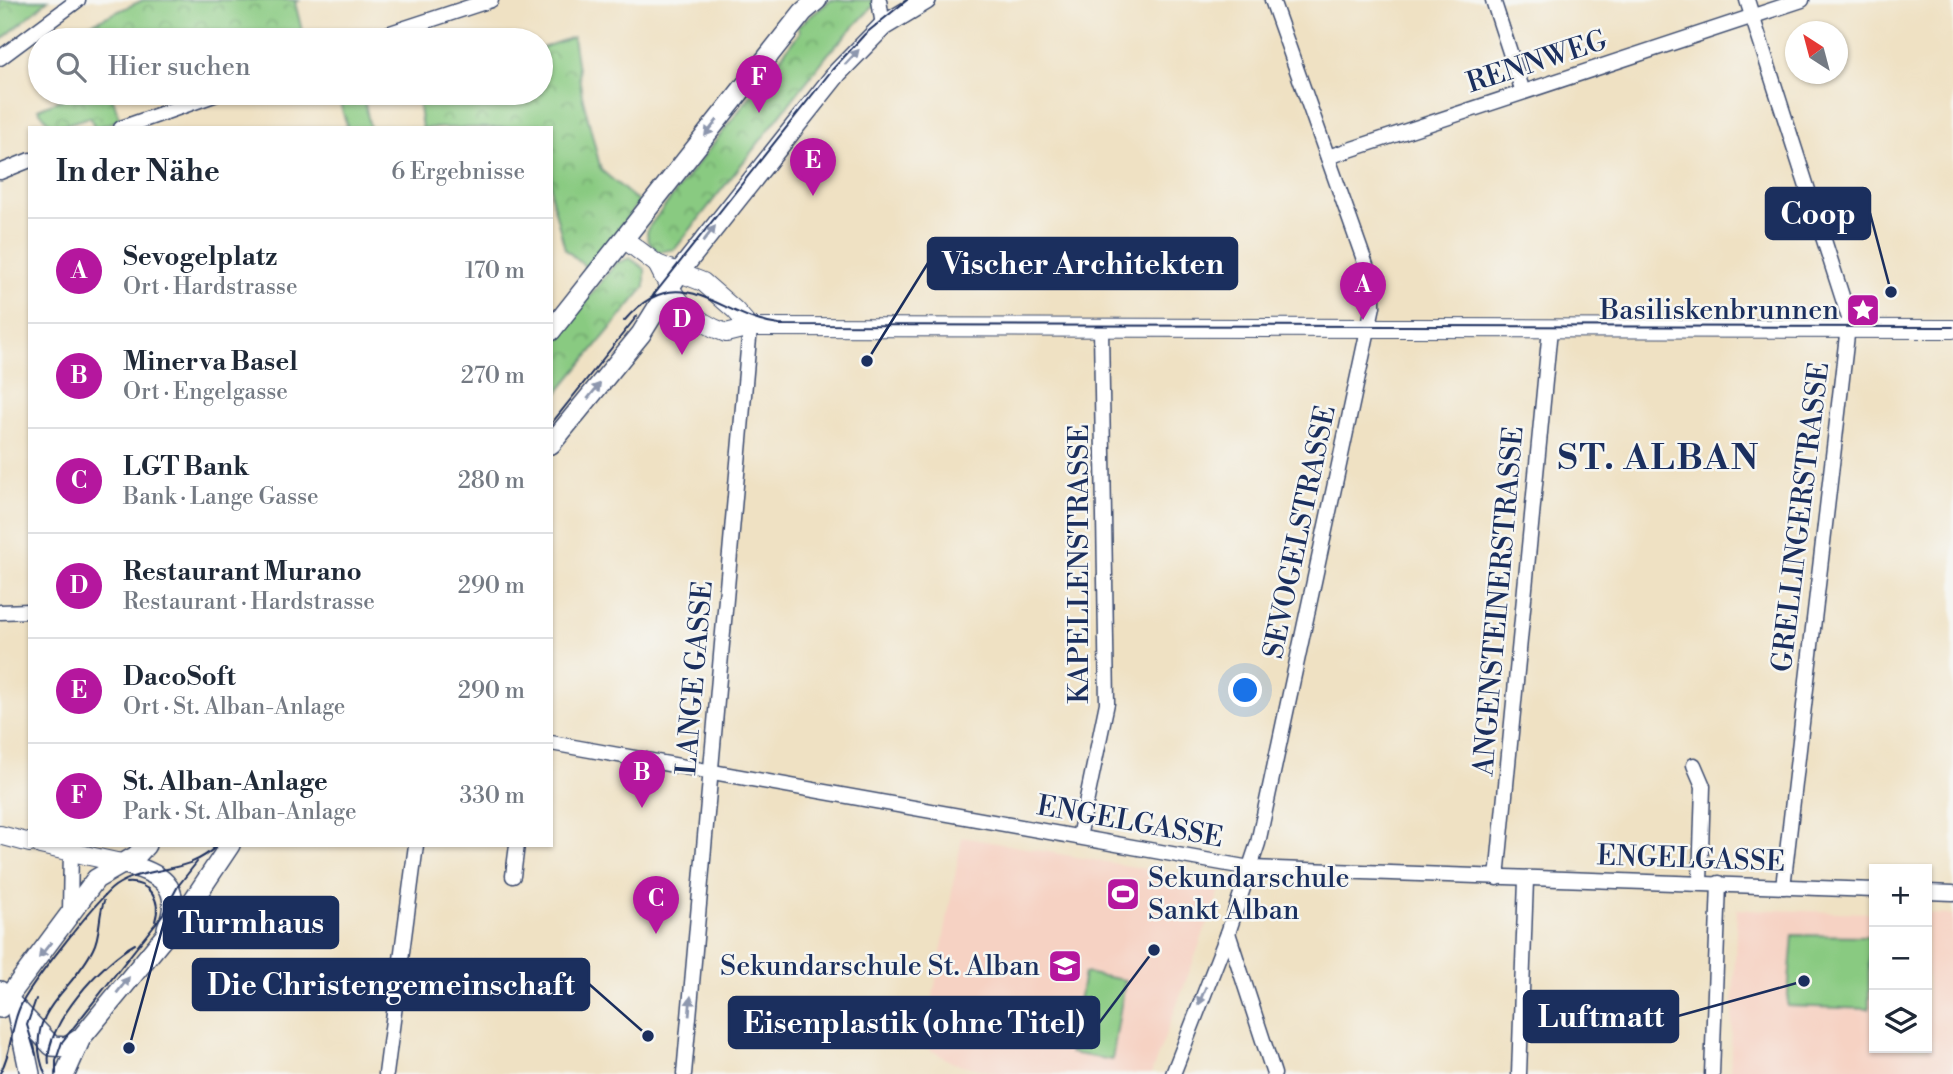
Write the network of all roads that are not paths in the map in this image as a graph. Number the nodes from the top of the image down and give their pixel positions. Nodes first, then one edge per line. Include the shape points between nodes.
1 (78, 0) edge
2 (491, 0) edge
3 (817, 0) edge
4 (879, 0) edge
5 (926, 0) edge
6 (1272, 0) edge
7 (1493, 0) edge
8 (1747, 0) edge
9 (1802, 0) edge
10 (1752, 17) junction
11 (883, 26) junction
12 (40, 28) edge
13 (406, 28) edge
14 (28, 37) edge
15 (0, 58) edge
16 (1523, 92) junction
17 (186, 105) edge
18 (127, 126) edge
19 (1328, 156) junction
20 (28, 161) edge
21 (0, 172) edge
22 (624, 239) junction
23 (657, 264) junction
24 (680, 271) junction
25 (669, 289) junction
26 (750, 327) junction
27 (553, 328) edge
28 (1371, 328) junction
29 (1101, 329) junction
30 (1550, 329) junction
31 (1848, 329) junction
32 (1953, 329) edge
33 (553, 442) edge
34 (28, 611) edge
35 (0, 612) edge
36 (553, 743) edge
37 (1694, 765) dead end
38 (711, 771) junction
39 (0, 835) edge
40 (1079, 838) junction
41 (28, 842) edge
42 (143, 847) edge
43 (229, 847) edge
44 (416, 847) edge
45 (517, 847) edge
46 (72, 848) edge
47 (121, 863) junction
48 (1250, 868) junction
49 (513, 876) dead end
50 (1497, 878) junction
51 (1526, 880) junction
52 (1700, 882) junction
53 (1719, 883) junction
54 (1783, 887) junction
55 (1869, 890) edge
56 (1932, 892) edge
57 (1953, 893) edge
58 (70, 917) junction
59 (165, 932) junction
60 (1228, 933) junction
61 (6, 1002) edge
62 (81, 1038) junction
63 (68, 1071) edge
64 (30, 1074) edge
65 (386, 1074) edge
66 (684, 1074) edge
67 (1173, 1074) edge
68 (1274, 1074) edge
69 (1519, 1074) edge
70 (1712, 1074) edge

1 - 12 street
2 - 13 street
3 -> 22 main road
4 - 11 street
5 - 11 main road
6 - 19 street, SEVOGELSTRASSE
7 - 16 street
8 - 10 street, GRELLINGERSTRASSE
9 - 10 street, RENNWEG
10 - 16 street, RENNWEG
10 - 31 street, GRELLINGERSTRASSE via 1849,309
24 -> 11 main road via 838,72
14 - 15 street
16 - 19 street, RENNWEG
17 - 18 street
19 - 28 street, SEVOGELSTRASSE via 1373,285
20 - 21 street
22 - 23 street
22 - 27 main road
23 - 24 street
23 - 25 street
24 - 25 main road
24 - 26 street via 703,282
25 - 26 street via 682,306 717,330 734,333
33 -> 25 main road via 646,328
26 - 29 street
26 - 38 street, LANGE GASSE
28 - 29 street
28 - 30 street
28 - 48 street, SEVOGELSTRASSE
29 - 40 street, KAPELLENSTRASSE via 1107,703
30 - 31 street
30 - 50 street, ANGENSTEINERSTRASSE
31 - 32 street
31 - 54 street, GRELLINGERSTRASSE
34 - 35 street
36 - 38 street, ENGELGASSE
37 - 52 street via 1703,786
38 - 40 street, ENGELGASSE
66 -> 38 street, LANGE GASSE
39 - 41 street
40 - 48 street, ENGELGASSE
42 - 47 main road
43 - 59 main road via 188,908
44 - 65 street
45 - 49 street
46 - 47 street
46 - 58 street
47 - 58 main road via 96,879
47 - 59 main road via 155,873 169,886 173,903
48 - 50 street, ENGELGASSE
48 - 60 street, SEVOGELSTRASSE
50 - 51 street, ENGELGASSE
51 - 52 street, ENGELGASSE
51 - 69 street
52 - 53 street, ENGELGASSE
53 - 54 street, ENGELGASSE
53 - 70 street
54 - 55 street, ENGELGASSE
56 - 57 street
58 -> 61 main road
62 -> 59 main road
60 -> 67 street, SEVOGELSTRASSE
60 - 68 street
61 - 62 main road via 52,1046 67,1047
61 - 64 main road
62 - 63 main road

